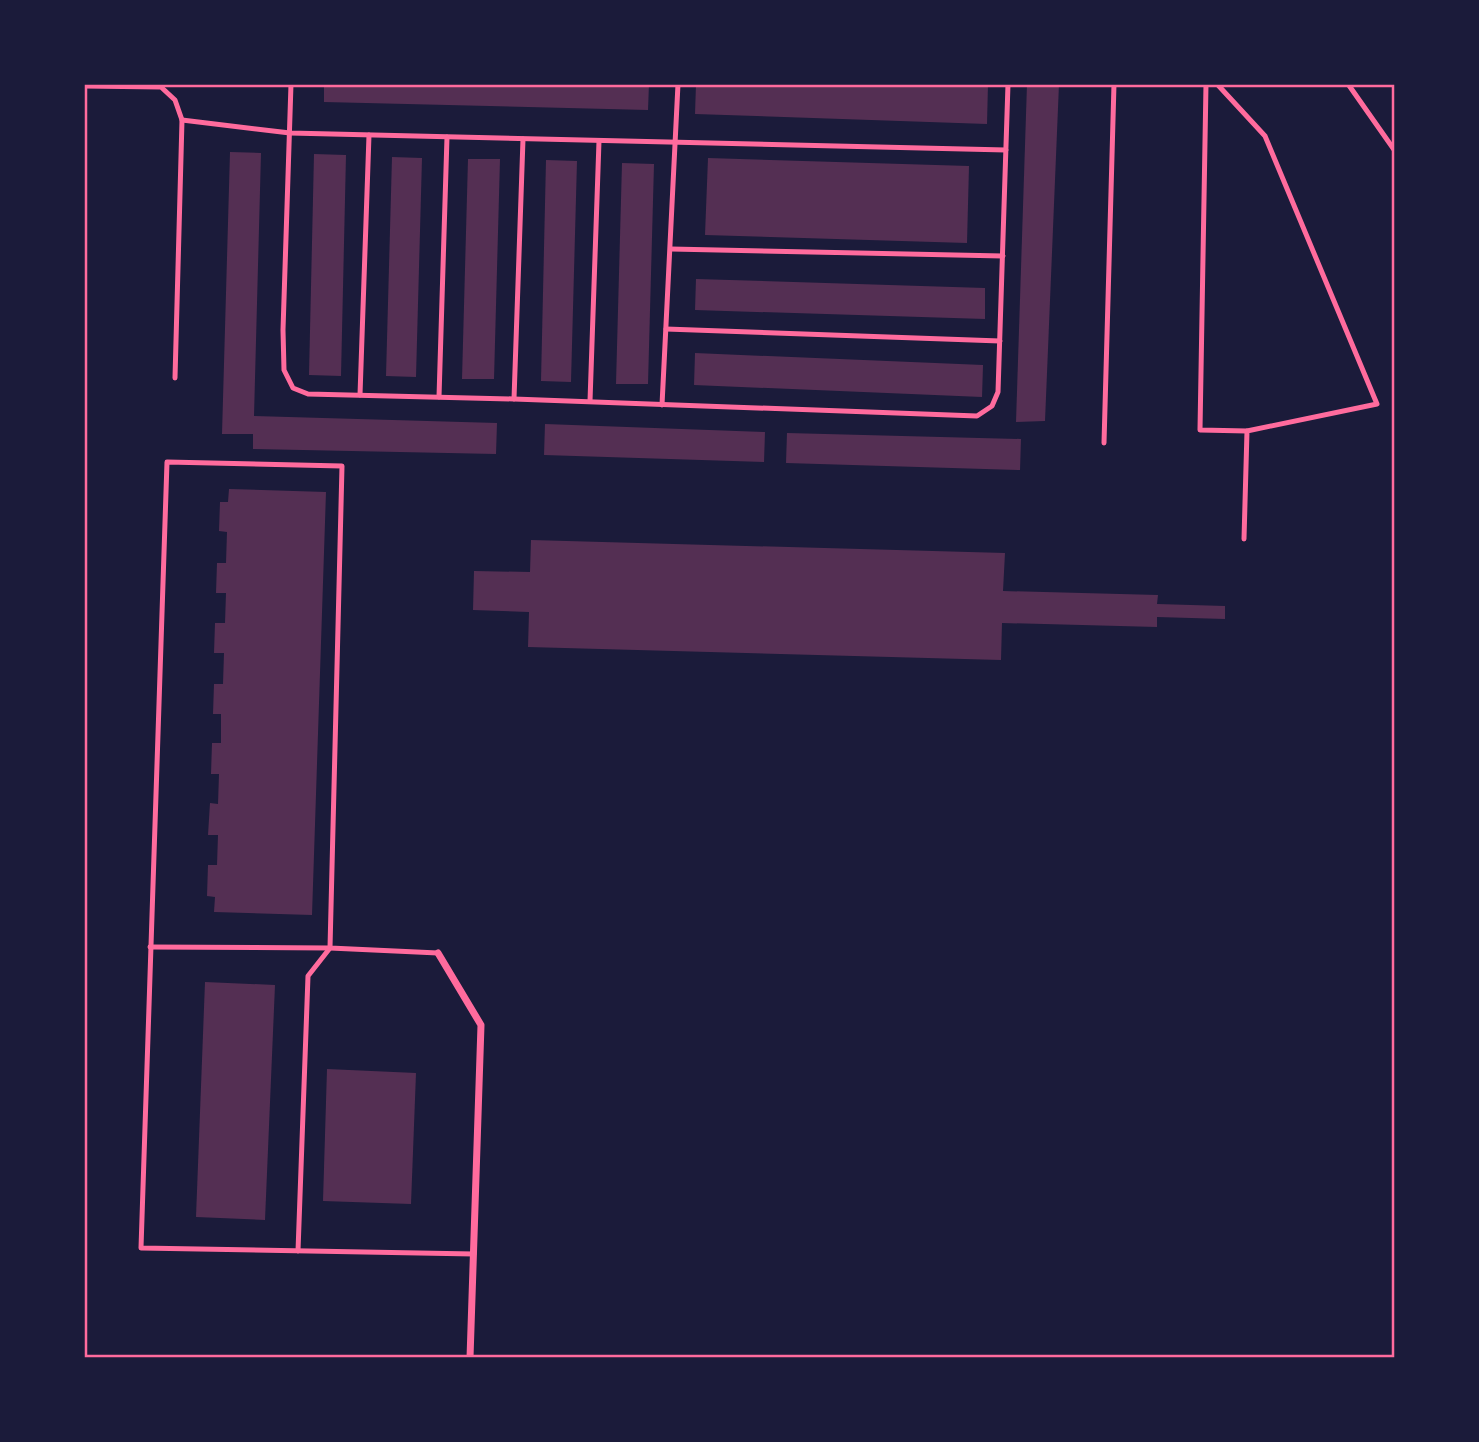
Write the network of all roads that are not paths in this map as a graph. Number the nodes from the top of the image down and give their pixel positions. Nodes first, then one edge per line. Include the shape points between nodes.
1 (291, 84) edge
2 (678, 84) edge
3 (1008, 84) edge
4 (1114, 84) edge
5 (1206, 84) edge
6 (1217, 84) edge
7 (1348, 84) edge
8 (84, 86) edge
9 (161, 86) edge
10 (182, 120) junction
11 (290, 134) junction
12 (369, 135) junction
13 (447, 137) junction
14 (523, 139) junction
15 (599, 141) junction
16 (677, 143) junction
17 (1006, 150) junction
18 (1395, 151) edge
19 (671, 249) junction
20 (1003, 256) junction
21 (666, 329) junction
22 (1000, 341) junction
23 (175, 378) dead end
24 (360, 395) junction
25 (439, 397) junction
26 (514, 399) junction
27 (590, 401) junction
28 (662, 404) junction
29 (1247, 431) junction
30 (1104, 443) dead end
31 (1244, 539) dead end
32 (150, 947) junction
33 (330, 948) junction
34 (438, 953) joint
35 (298, 1251) junction
36 (474, 1254) junction
37 (470, 1358) edge

1 - 11 lane
2 - 16 lane
3 - 17 lane
4 - 30 lane
5 - 29 lane via 1200,430
6 - 29 lane via 1265,136 1377,404
7 - 18 lane
8 - 9 lane
9 - 10 lane via 175,100
10 - 11 lane
10 - 23 lane
11 - 12 lane
11 - 24 lane via 284,370 293,388 309,394
12 - 13 lane
12 - 24 lane
13 - 14 lane
13 - 25 lane
14 - 15 lane
14 - 26 lane
15 - 16 lane
15 - 27 lane
16 - 17 lane
16 - 19 lane
17 - 20 lane
19 - 20 lane
19 - 21 lane
20 - 22 lane
21 - 22 lane
21 - 28 lane
22 - 28 lane via 998,392 992,406 977,416
24 - 25 lane
25 - 26 lane
26 - 27 lane
27 - 28 lane
29 - 31 lane
32 - 33 lane
32 - 33 lane via 167,462 342,466
32 - 35 lane via 141,1248
33 - 34 lane
33 - 35 lane via 308,976
34 - 36 street via 481,1026
35 - 36 lane
36 - 37 street

